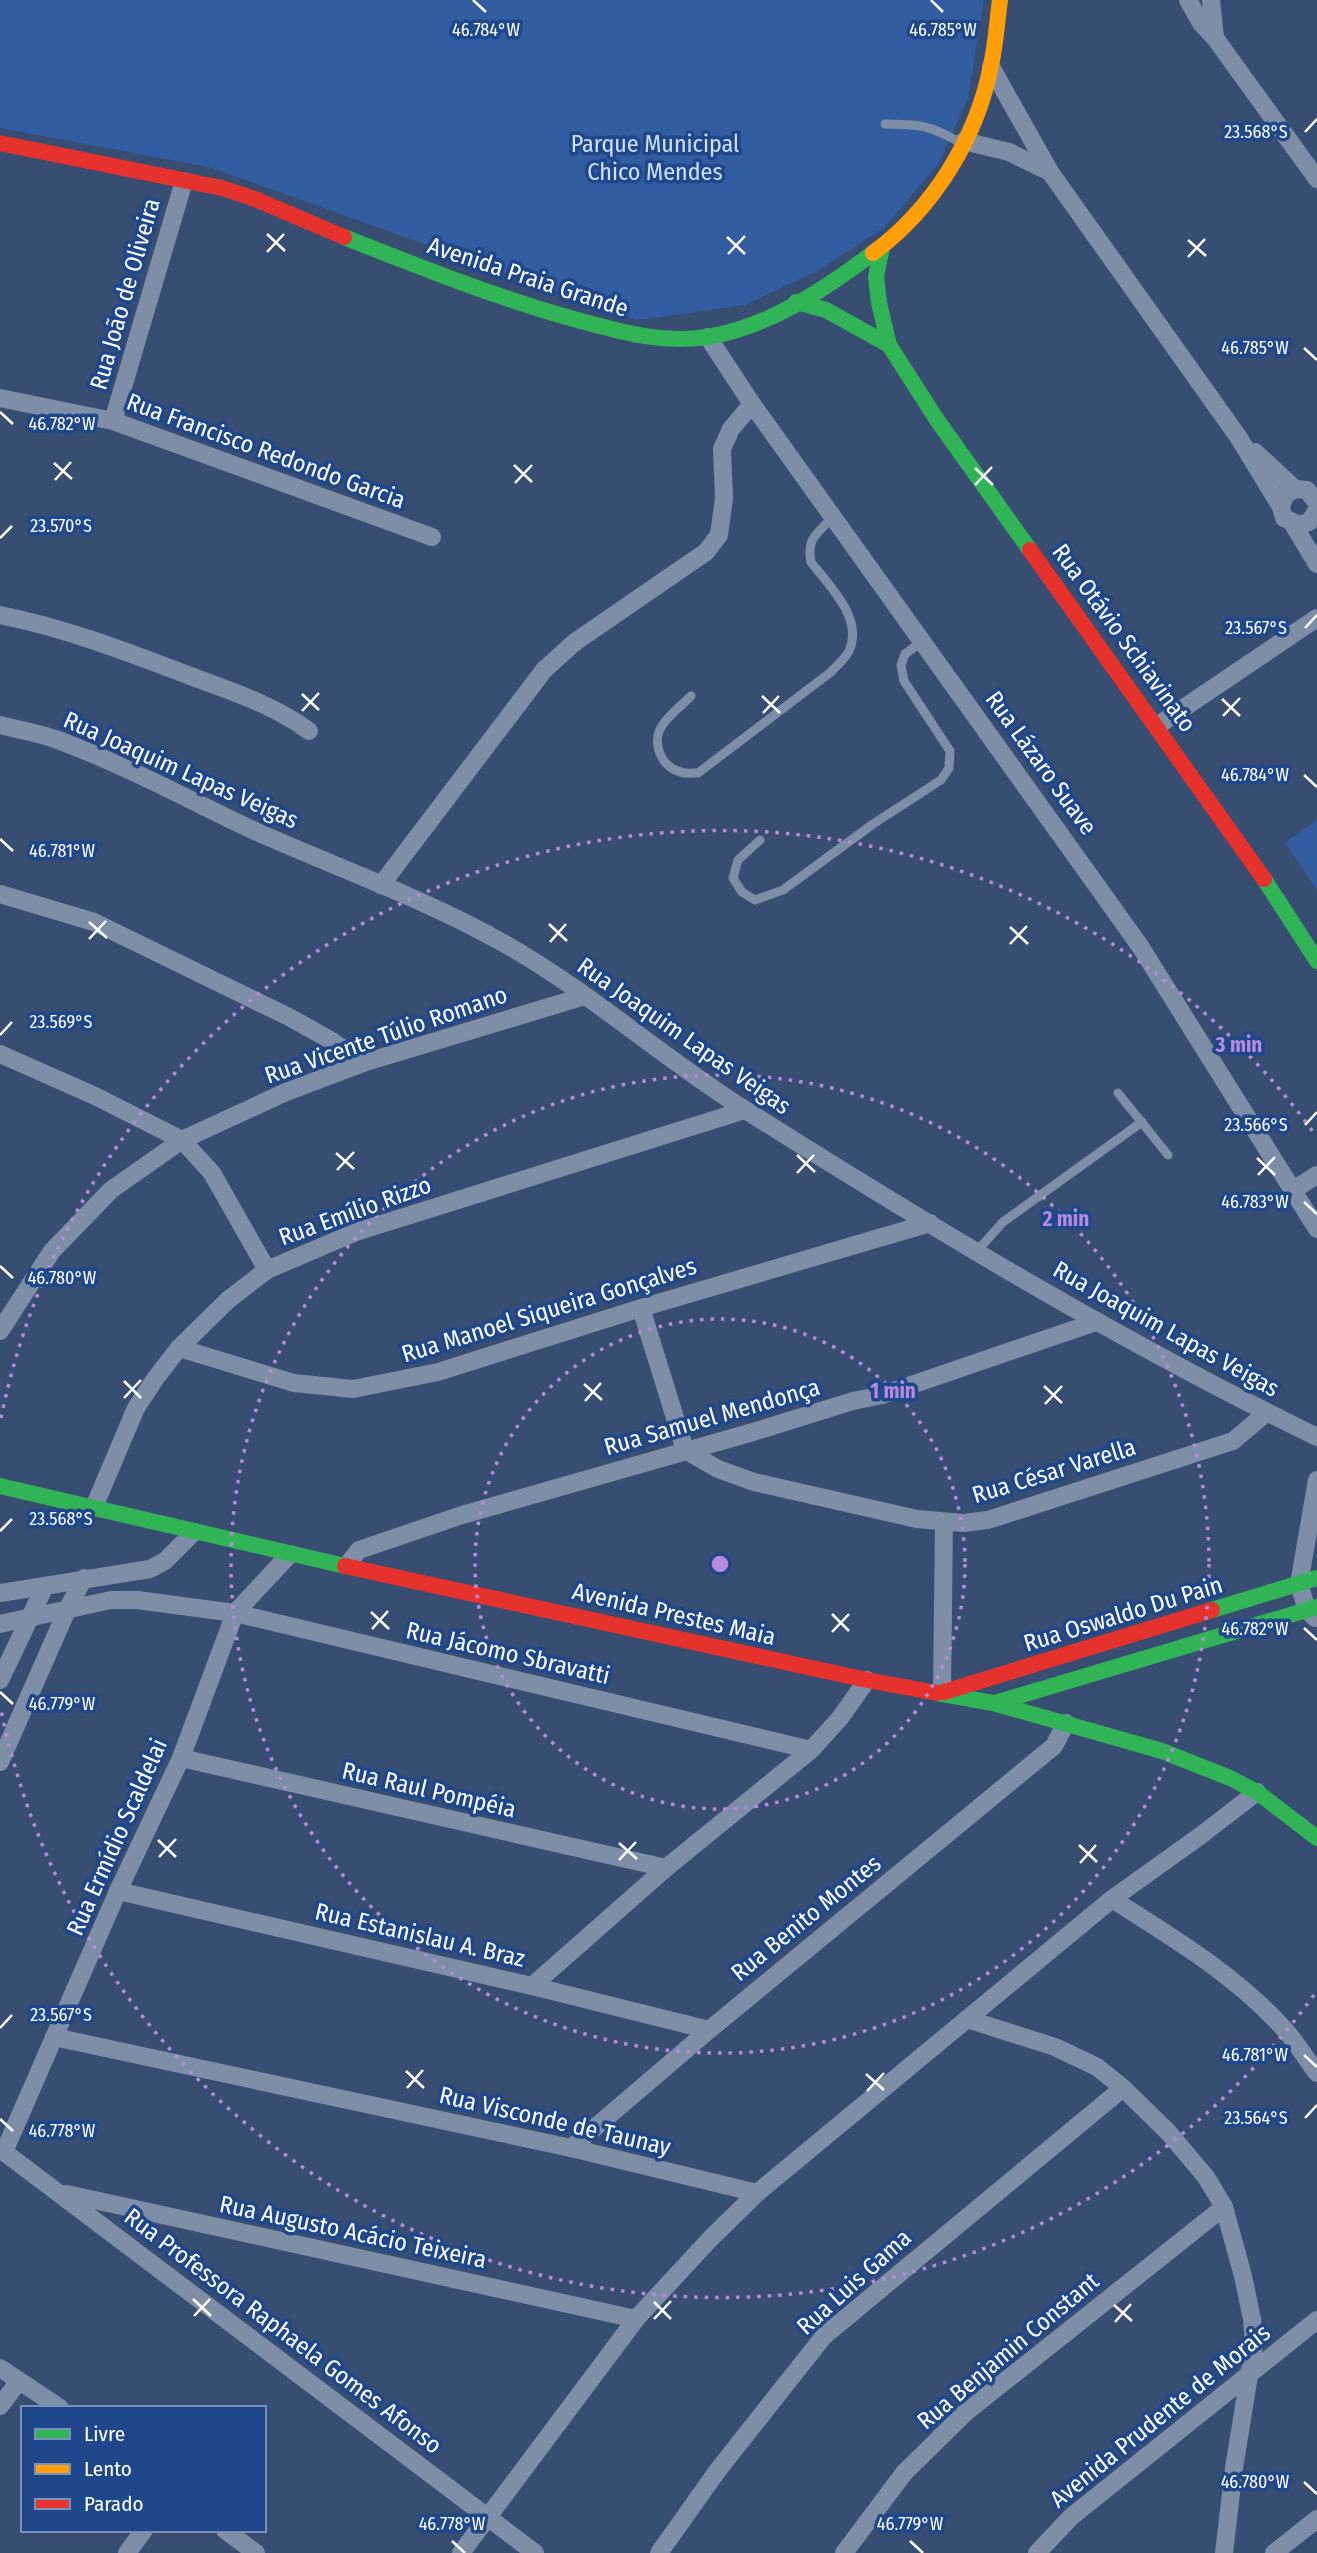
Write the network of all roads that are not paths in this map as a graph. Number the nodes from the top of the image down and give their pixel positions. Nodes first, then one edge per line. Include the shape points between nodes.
1 (1000, 0) edge
2 (1188, 0) edge
3 (1211, 0) edge
4 (1215, 38) junction
5 (991, 67) junction
6 (885, 124) dead end
7 (0, 143) edge
8 (963, 143) junction
9 (1050, 172) junction
10 (1317, 179) edge
11 (184, 181) junction
12 (882, 248) junction
13 (796, 302) junction
14 (708, 337) junction
15 (889, 345) junction
16 (0, 398) edge
17 (752, 404) junction
18 (113, 421) junction
19 (1239, 438) junction
20 (1296, 489) junction
21 (1281, 507) junction
22 (1316, 509) edge
23 (833, 517) junction
24 (1293, 524) junction
25 (432, 537) dead end
26 (1317, 564) edge
27 (0, 615) edge
28 (1317, 618) edge
29 (923, 641) junction
30 (691, 696) dead end
31 (0, 725) edge
32 (1157, 726) junction
33 (309, 731) dead end
34 (760, 840) dead end
35 (381, 885) junction
36 (0, 894) edge
37 (1317, 961) edge
38 (585, 996) junction
39 (0, 1054) edge
40 (363, 1063) junction
41 (1118, 1093) dead end
42 (745, 1110) junction
43 (1142, 1122) junction
44 (182, 1140) junction
45 (1168, 1155) dead end
46 (1317, 1175) edge
47 (1293, 1190) junction
48 (930, 1223) junction
49 (1317, 1229) edge
50 (977, 1251) junction
51 (267, 1270) junction
52 (641, 1308) junction
53 (1096, 1322) junction
54 (0, 1331) edge
55 (179, 1348) junction
56 (1266, 1413) junction
57 (1311, 1434) edge
58 (685, 1450) junction
59 (1317, 1455) edge
60 (1317, 1480) edge
61 (0, 1486) edge
62 (1315, 1505) edge
63 (94, 1507) junction
64 (944, 1521) junction
65 (194, 1532) junction
66 (290, 1554) junction
67 (347, 1565) junction
68 (84, 1578) junction
69 (1317, 1578) edge
70 (1298, 1584) junction
71 (45, 1586) junction
72 (0, 1593) edge
73 (68, 1608) junction
74 (1314, 1612) edge
75 (235, 1613) junction
76 (29, 1618) junction
77 (0, 1624) edge
78 (0, 1680) edge
79 (867, 1680) junction
80 (942, 1693) junction
81 (993, 1703) junction
82 (1066, 1723) junction
83 (811, 1750) junction
84 (181, 1758) junction
85 (0, 1762) edge
86 (1256, 1792) junction
87 (1317, 1838) edge
88 (666, 1868) junction
89 (118, 1891) junction
90 (1112, 1899) junction
91 (532, 1986) junction
92 (967, 2019) junction
93 (709, 2030) junction
94 (54, 2037) junction
95 (1317, 2073) edge
96 (1123, 2088) junction
97 (572, 2148) junction
98 (2, 2151) edge
99 (60, 2193) junction
100 (757, 2193) junction
101 (1223, 2207) junction
102 (636, 2319) junction
103 (1317, 2320) edge
104 (0, 2368) edge
105 (1252, 2371) junction
106 (19, 2381) junction
107 (0, 2406) edge
108 (57, 2406) edge
109 (487, 2517) junction
110 (1317, 2519) edge
111 (143, 2532) edge
112 (228, 2532) edge
113 (127, 2553) edge
114 (256, 2553) edge
115 (461, 2553) edge
116 (535, 2553) edge
117 (659, 2553) edge
118 (844, 2553) edge
119 (1037, 2553) edge
120 (1224, 2553) edge
121 (1274, 2553) edge

1 - 5 street, Avenida Praia Grande
2 - 4 street
3 - 4 street
4 - 10 street
5 - 8 street, Avenida Praia Grande
5 - 9 street
6 - 8 lane via 936,128
7 - 11 street, Avenida Praia Grande
8 - 9 street via 1009,152
8 - 12 street, Avenida Praia Grande via 946,178
9 - 19 street
11 - 14 street, Avenida Praia Grande via 229,190 474,287 566,317 628,333
11 - 18 street, Rua João de Oliveira
12 - 13 street, Avenida Praia Grande
12 - 15 street, Rua Otávio Schiavinato via 876,276
13 - 14 street, Avenida Praia Grande
13 - 15 street, Rua Otávio Schiavinato via 825,310
14 - 17 street, Rua Lázaro Suave
15 - 32 street, Rua Otávio Schiavinato via 937,420
16 - 18 street, Rua Francisco Redondo Garcia
17 - 23 street, Rua Lázaro Suave
17 - 35 street via 731,429 722,449 724,498 719,535 706,552 575,642 544,670
18 - 25 street, Rua Francisco Redondo Garcia
19 - 20 street
19 - 21 street
20 - 21 street via 1285,495
20 - 22 street via 1307,490
21 - 24 street via 1284,518
22 - 24 street via 1304,524
23 - 29 street, Rua Lázaro Suave
23 - 30 lane via 811,539 809,552 811,562 850,615 849,652 831,672 698,773 680,772 668,764 656,741 662,725
24 - 26 street
27 - 33 street via 37,622 151,661 259,702
28 - 32 street
29 - 34 lane via 905,654 901,665 904,681 950,751 949,768 941,780 783,890 755,900 742,892 733,878 738,860
29 - 47 street, Rua Lázaro Suave via 1140,946
31 - 35 street, Rua Joaquim Lapas Veigas via 55,738 103,758
32 - 37 street, Rua Otávio Schiavinato
35 - 38 street, Rua Joaquim Lapas Veigas via 506,945
36 - 40 street via 94,922 289,1017
38 - 40 street, Rua Vicente Túlio Romano
38 - 42 street, Rua Joaquim Lapas Veigas
39 - 44 street
40 - 44 street, Rua Vicente Túlio Romano
41 - 43 lane
42 - 48 street, Rua Joaquim Lapas Veigas
42 - 51 street, Rua Emílio Rizzo via 356,1232
43 - 45 lane
43 - 50 lane via 1003,1222
44 - 51 street via 212,1173
44 - 54 street, Rua Vicente Túlio Romano via 111,1190 52,1251
46 - 47 street
47 - 49 street, Rua Lázaro Suave
48 - 50 street, Rua Joaquim Lapas Veigas
48 - 52 street, Rua Manoel Siqueira Gonçalves
50 - 53 street, Rua Joaquim Lapas Veigas
51 - 55 street, Rua Emílio Rizzo
52 - 55 street, Rua Manoel Siqueira Gonçalves via 438,1372 353,1389 294,1383
52 - 58 street
53 - 56 street, Rua Joaquim Lapas Veigas
53 - 58 street, Rua Samuel Mendonça via 881,1395
55 - 63 street, Rua Emílio Rizzo via 136,1408
56 - 57 street, Rua Joaquim Lapas Veigas
56 - 64 street, Rua César Varella via 1233,1441 988,1520
57 - 59 street
58 - 64 street, Rua César Varella via 754,1482
58 - 67 street, Rua Samuel Mendonça via 395,1537 359,1550
60 - 62 street
61 - 63 street, Avenida Prestes Maia
62 - 70 street
63 - 65 street, Avenida Prestes Maia
64 - 80 street
65 - 66 street, Avenida Prestes Maia
65 - 68 street via 166,1561 150,1569
66 - 67 street, Avenida Prestes Maia
66 - 75 street, Rua Ermídio Scaldelai
67 - 79 street, Avenida Prestes Maia
68 - 71 street
68 - 73 street
69 - 70 street, Rua Oswaldo Du Pain
70 - 74 street
70 - 80 street, Rua Oswaldo Du Pain
71 - 72 street
71 - 76 street
73 - 75 street, Rua Jácomo Sbravatti via 137,1600
73 - 76 street, Rua Jácomo Sbravatti
73 - 85 street
74 - 81 street, Rua Oswaldo Du Pain
75 - 83 street, Rua Jácomo Sbravatti
75 - 84 street, Rua Ermídio Scaldelai
76 - 77 street, Rua Jácomo Sbravatti
76 - 78 street
79 - 80 street, Avenida Prestes Maia
79 - 83 street
80 - 81 street, Avenida Prestes Maia
81 - 82 street, Avenida Prestes Maia
82 - 86 street, Avenida Prestes Maia via 1196,1763
82 - 93 street, Rua Benito Montes via 1054,1746
83 - 88 street
84 - 88 street, Rua Raul Pompéia
84 - 89 street, Rua Ermídio Scaldelai
86 - 87 street, Avenida Prestes Maia
86 - 90 street
88 - 91 street
89 - 91 street, Rua Estanislau A. Braz
89 - 94 street, Rua Ermídio Scaldelai
90 - 92 street
90 - 95 street via 1237,1986 1285,2030
91 - 93 street, Rua Estanislau A. Braz
92 - 96 street via 1055,2047 1097,2067
92 - 100 street
93 - 97 street, Rua Benito Montes
94 - 97 street, Rua Visconde de Taunay
94 - 98 street, Rua Ermídio Scaldelai
96 - 101 street via 1206,2176
96 - 117 street, Rua Luis Gama via 824,2336
97 - 100 street, Rua Visconde de Taunay
98 - 99 street, Rua Professora Raphaela Gomes Afonso
99 - 102 street, Rua Augusto Acácio Teixeira
99 - 109 street, Rua Professora Raphaela Gomes Afonso
100 - 102 street
101 - 105 street via 1252,2319
101 - 118 street, Rua Benjamin Constant via 965,2413 904,2473
102 - 109 street
103 - 105 street, Avenida Prudente de Morais
104 - 106 street
105 - 119 street, Avenida Prudente de Morais via 1071,2518
105 - 120 street
106 - 107 street
106 - 108 street
109 - 115 street
109 - 116 street, Rua Professora Raphaela Gomes Afonso
110 - 121 street
111 - 113 street
112 - 114 street

